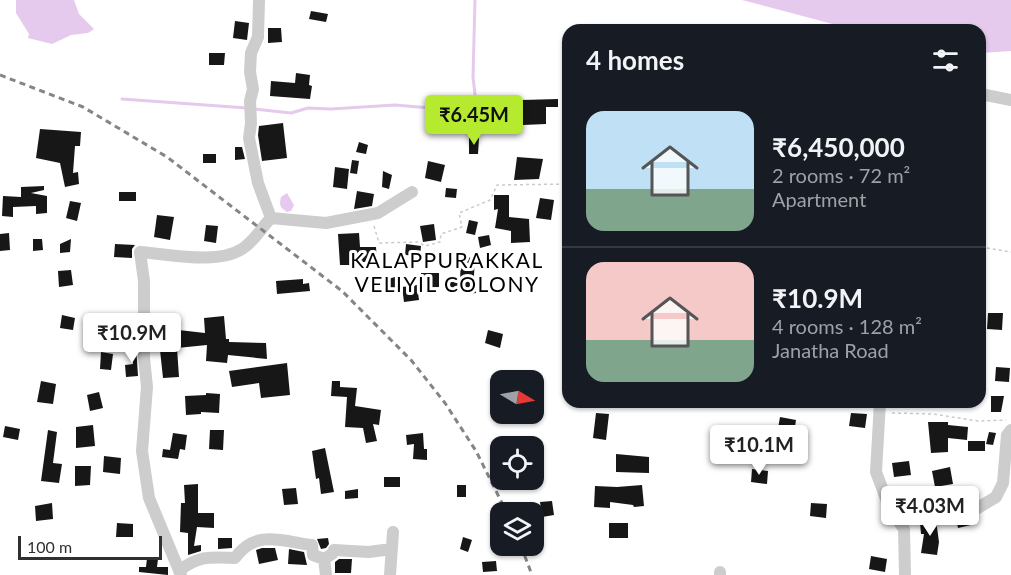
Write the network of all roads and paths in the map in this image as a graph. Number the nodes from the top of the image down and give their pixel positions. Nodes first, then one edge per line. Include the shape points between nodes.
1 (259, 0) edge
2 (986, 95) edge
3 (1011, 100) edge
4 (562, 184) edge
5 (412, 192) dead end
6 (389, 206) junction
7 (271, 218) junction
8 (986, 248) edge
9 (1011, 252) edge
10 (879, 408) edge
11 (887, 408) edge
12 (1011, 420) edge
13 (1011, 430) edge
14 (976, 509) dead end
15 (393, 532) dead end
16 (391, 549) junction
17 (324, 560) junction
18 (180, 573) edge
19 (326, 575) edge
20 (390, 575) edge
21 (905, 575) edge

1 - 7 street via 258,37 251,53 249,138 258,183
2 - 3 street
4 - 6 path via 497,185 490,200 459,213 462,227 441,234 440,242 425,246 418,242 379,243 374,227
5 - 6 street
6 - 7 street via 378,213 326,223
7 - 18 street via 242,249 219,258 140,252 147,387 142,451 149,498
8 - 9 path
10 - 21 street via 876,472 890,509 904,529
11 - 12 path via 978,421
13 - 14 street via 1007,435 1003,483 996,497
15 - 16 street
16 - 17 street via 334,550
16 - 20 street
17 - 18 street via 313,555 312,545 260,538 235,558 192,560
17 - 19 street

